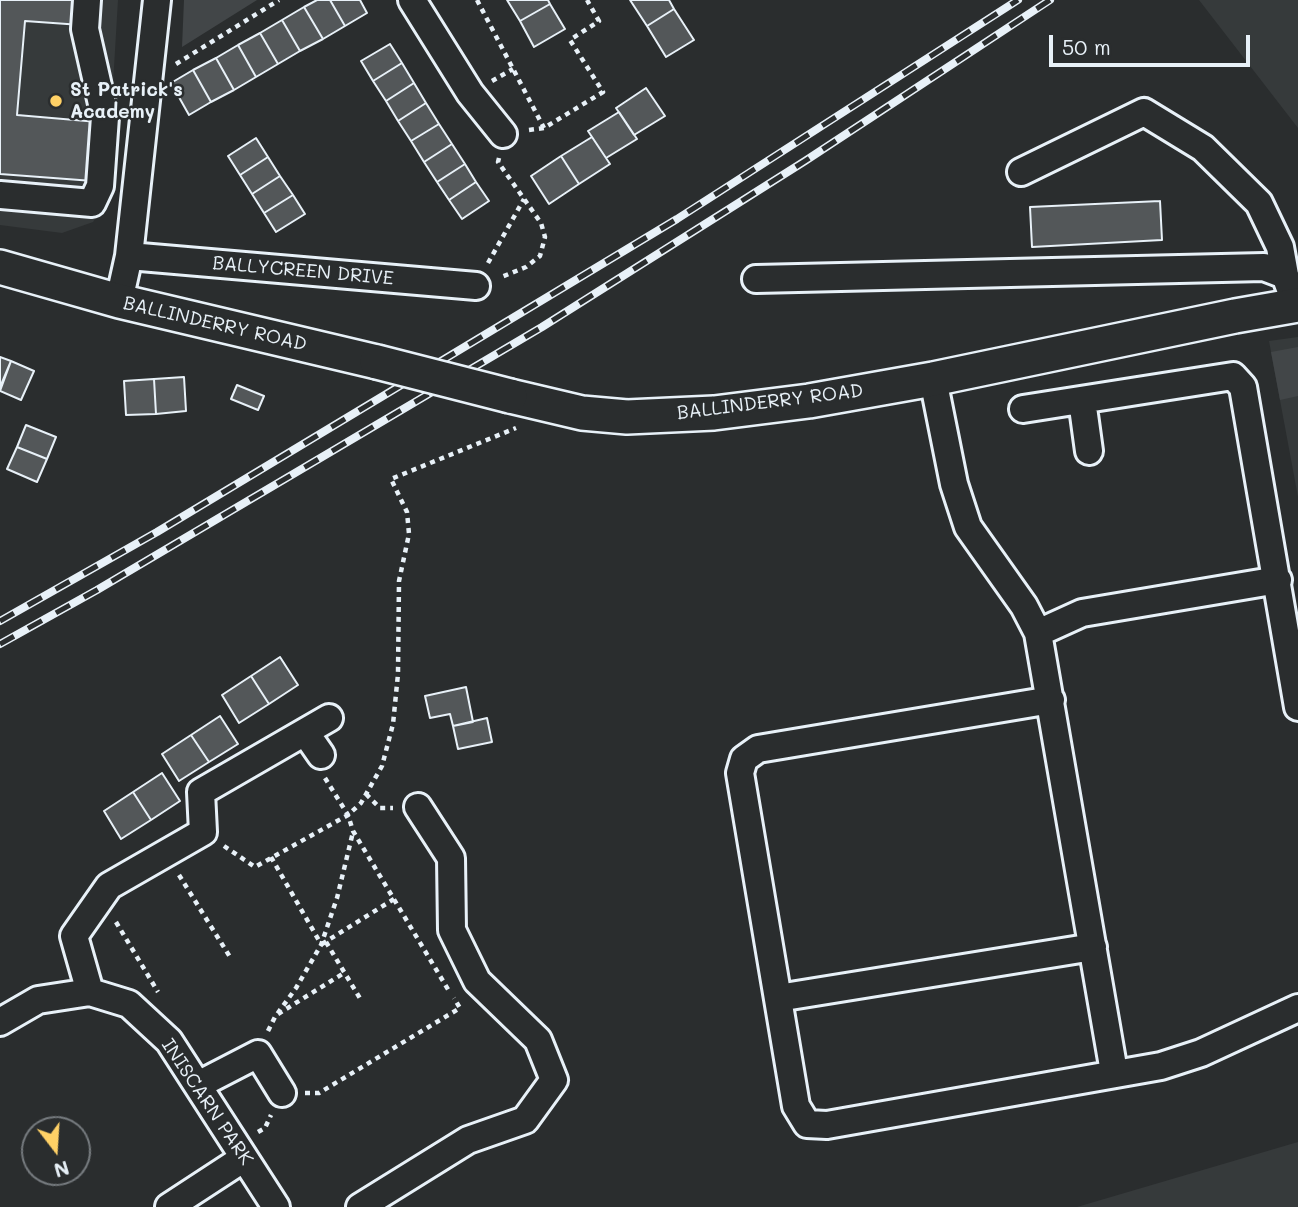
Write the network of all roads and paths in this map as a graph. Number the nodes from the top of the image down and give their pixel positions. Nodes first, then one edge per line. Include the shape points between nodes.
1 (87, 0) edge
2 (157, 0) edge
3 (279, 0) edge
4 (412, 0) edge
5 (477, 0) edge
6 (587, 0) edge
7 (149, 74) junction
8 (544, 128) junction
9 (503, 134) junction
10 (1021, 172) dead end
11 (0, 195) edge
12 (524, 198) junction
13 (129, 256) junction
14 (0, 267) edge
15 (756, 279) dead end
16 (476, 286) junction
17 (1293, 295) edge
18 (119, 301) junction
19 (933, 379) junction
20 (512, 396) junction
21 (1082, 400) junction
22 (1023, 409) dead end
23 (1089, 451) dead end
24 (1278, 580) junction
25 (1038, 633) junction
26 (1051, 700) junction
27 (1298, 707) edge
28 (330, 718) dead end
29 (305, 732) junction
30 (321, 755) joint
31 (418, 807) dead end
32 (348, 816) junction
33 (353, 831) junction
34 (203, 832) junction
35 (165, 853) junction
36 (271, 857) junction
37 (101, 897) junction
38 (394, 899) junction
39 (324, 943) junction
40 (1093, 947) junction
41 (230, 957) dead end
42 (344, 973) junction
43 (90, 992) junction
44 (162, 998) dead end
45 (778, 998) junction
46 (361, 1000) dead end
47 (1298, 1008) edge
48 (275, 1017) junction
49 (0, 1022) edge
50 (258, 1054) junction
51 (1114, 1072) junction
52 (198, 1085) junction
53 (282, 1093) junction
54 (241, 1152) junction
55 (169, 1207) edge
56 (276, 1207) edge
57 (360, 1207) edge

1 - 11 street via 85,29 106,117 100,186 92,203
2 - 7 street
3 - 7 path via 171,67
4 - 9 street via 470,93
5 - 8 path
6 - 8 path via 599,21 570,40 603,93
7 - 13 street
8 - 9 path
9 - 12 path via 498,162
10 - 17 street via 1144,112 1203,148 1259,203 1280,247
12 - 16 path
12 - 16 path via 545,237 540,256 526,267
13 - 16 street, BALLYCREEN DRIVE
13 - 18 street
14 - 18 main road, BALLINDERRY ROAD
15 - 17 street via 1264,267
17 - 19 main road, BALLINDERRY ROAD via 1235,316
18 - 20 main road, BALLINDERRY ROAD, bridge
19 - 20 main road, BALLINDERRY ROAD via 714,413 627,417 582,413
19 - 25 street via 954,484 968,527
20 - 32 path via 506,420 521,426 391,479 407,512 409,534 399,581 393,724 382,766
21 - 22 street
21 - 23 street
21 - 24 street via 1233,376 1243,387
24 - 25 street via 1082,613
24 - 27 street
25 - 26 street
26 - 40 street
26 - 45 street via 758,749 744,759 740,773
28 - 29 street
29 - 30 street
29 - 34 street via 201,792
30 - 32 path via 322,774
31 - 57 street via 451,858 452,930 477,981 538,1040 554,1080 525,1120 468,1140
32 - 33 path
32 - 36 path
33 - 38 path
33 - 39 path
34 - 35 street
34 - 36 path via 255,867
35 - 37 street via 109,886
35 - 41 path
36 - 39 path
37 - 43 street via 75,936
37 - 44 path
38 - 39 path
38 - 53 path via 460,1008 319,1093
39 - 42 path
39 - 48 path
40 - 45 street
40 - 51 street
42 - 46 path
42 - 48 path
43 - 49 street, INISCARN PARK via 38,1000
43 - 52 street, INISCARN PARK via 129,1004 169,1041
45 - 51 street via 796,1107 807,1125
47 - 51 street via 1201,1054 1161,1066
48 - 50 path
50 - 52 street
50 - 53 street
52 - 54 street, INISCARN PARK
53 - 54 path via 265,1128
54 - 55 street
54 - 56 street, INISCARN PARK

